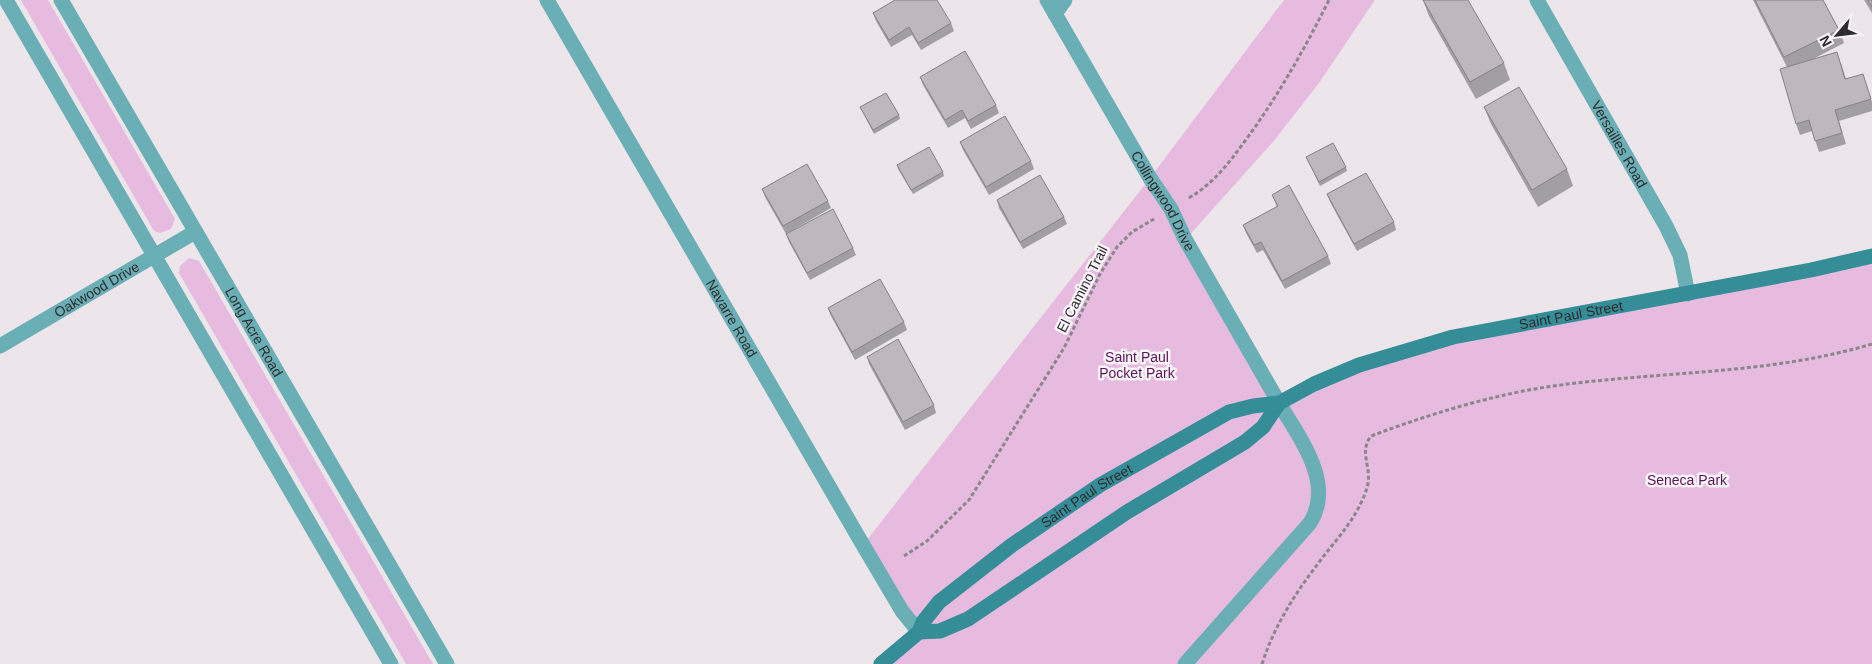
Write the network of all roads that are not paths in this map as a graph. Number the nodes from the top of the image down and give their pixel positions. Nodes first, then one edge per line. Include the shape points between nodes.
1 (6, 0) edge
2 (60, 0) edge
3 (547, 0) edge
4 (1047, 0) edge
5 (1065, 0) edge
6 (1537, 0) edge
7 (1055, 14) junction
8 (195, 232) junction
9 (154, 256) junction
10 (1872, 256) edge
11 (1688, 294) junction
12 (0, 346) edge
13 (1280, 403) junction
14 (919, 632) junction
15 (1202, 645) junction
16 (391, 664) edge
17 (447, 664) edge
18 (881, 664) edge
19 (1185, 664) edge
20 (1199, 664) edge

1 - 9 street
2 - 8 street, Long Acre Road
3 - 14 street, Navarre Road via 863,545 902,611
4 - 7 street, Collingwood Drive
5 - 7 street
6 - 11 street, Versailles Road via 1666,226 1680,255
7 - 13 street, Collingwood Drive via 1150,178 1171,208
8 - 9 street, Oakwood Drive
8 - 17 street, Long Acre Road
9 - 12 street, Oakwood Drive
9 - 16 street
10 - 11 main road, Saint Paul Street
11 - 13 main road, Saint Paul Street via 1429,343 1351,368
13 - 14 main road, Saint Paul Street via 1263,427 1245,442 1127,512 968,619 940,631
13 - 14 main road, Saint Paul Street via 1229,412 1100,485 1033,530 947,595 927,616
13 - 15 street, Collingwood Drive via 1316,472 1320,500 1317,512
14 - 18 main road, Saint Paul Street
15 - 19 street, Collingwood Drive
15 - 20 street

